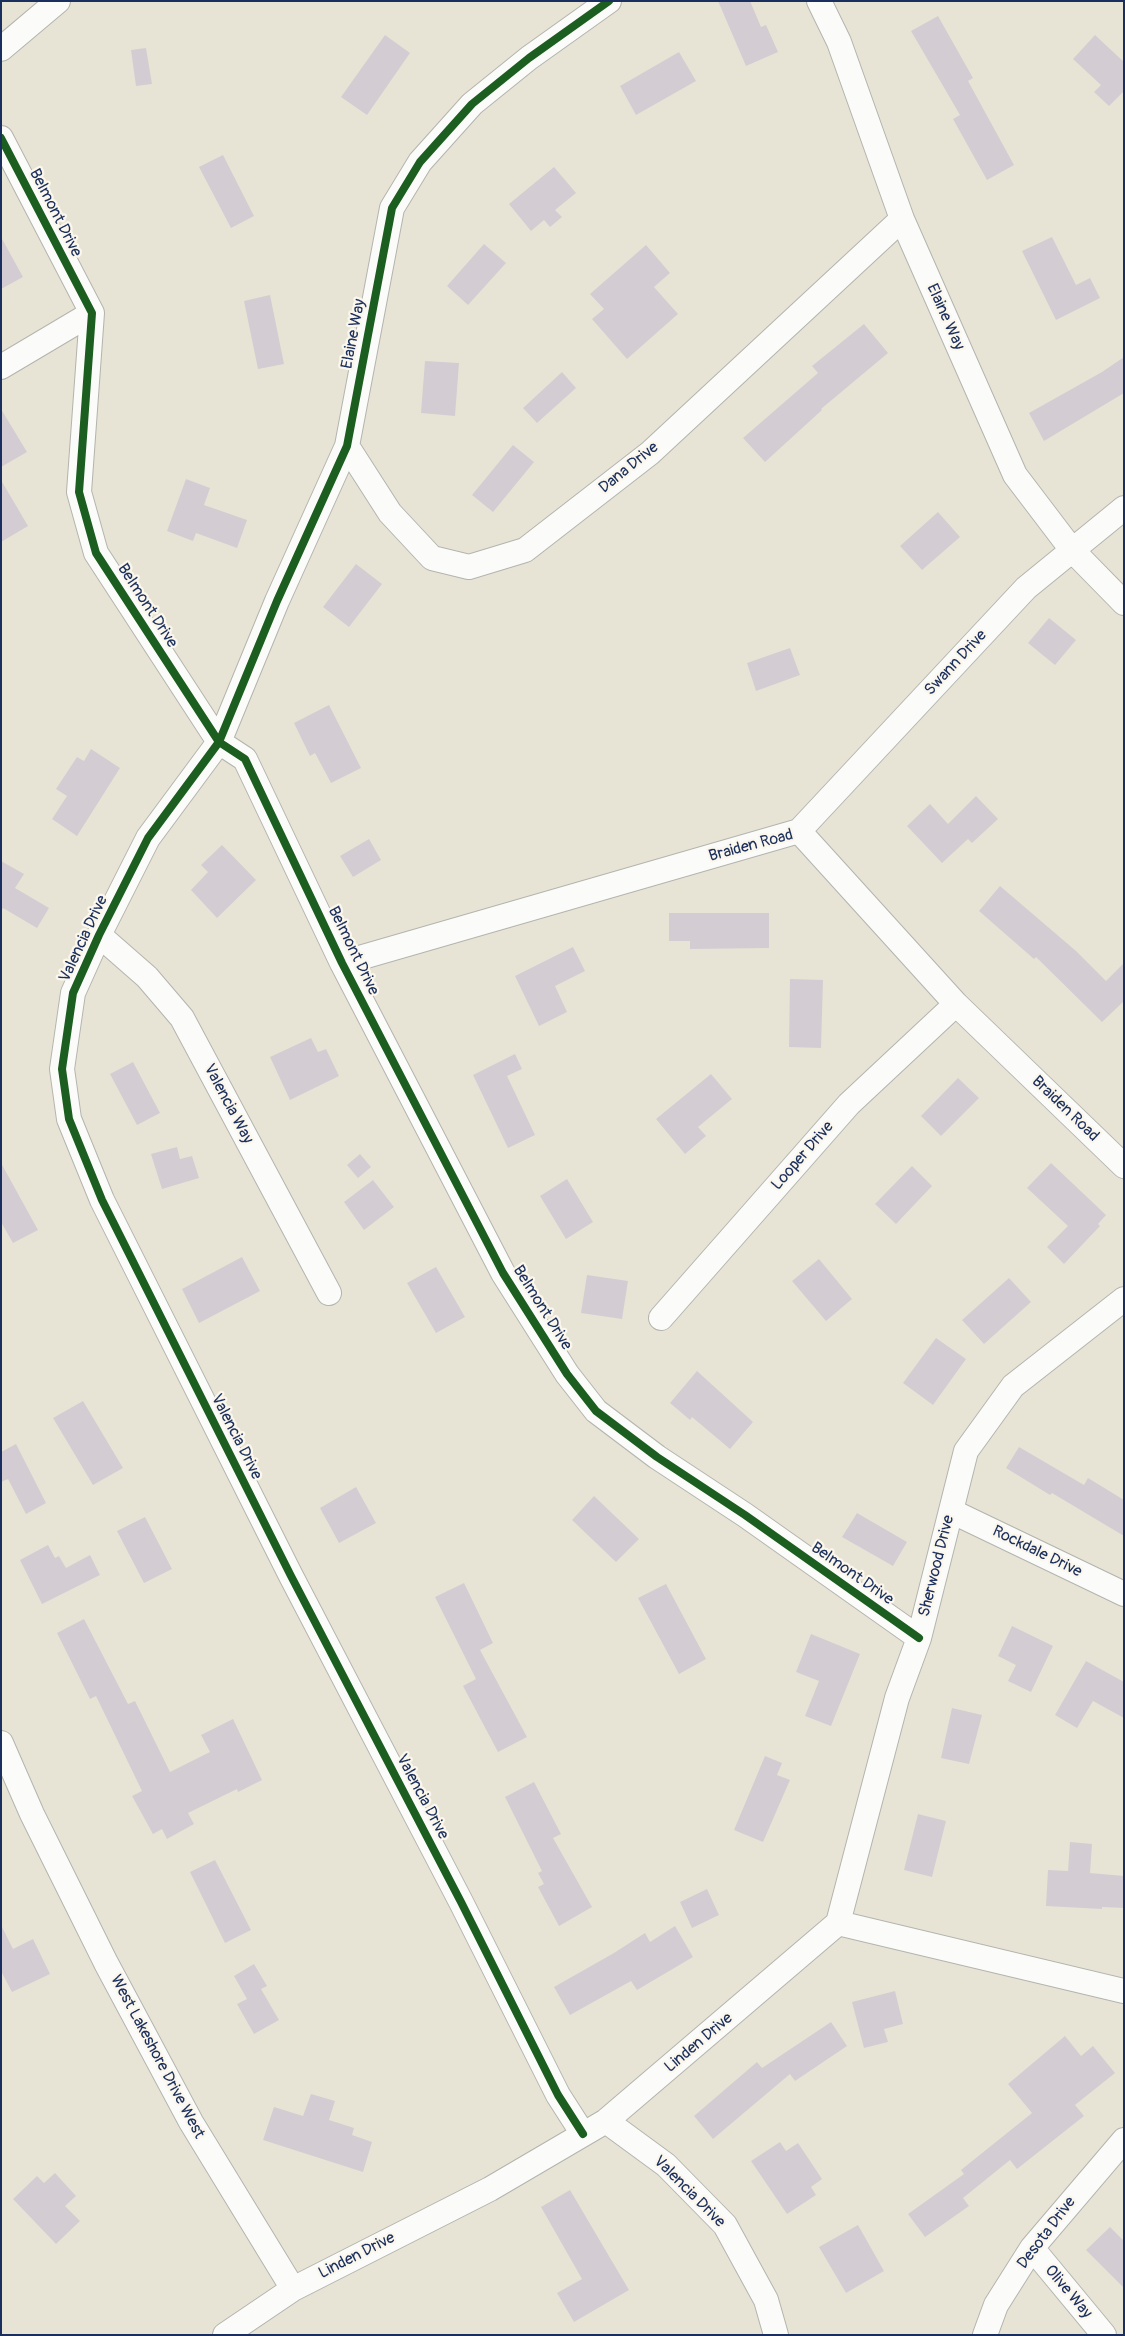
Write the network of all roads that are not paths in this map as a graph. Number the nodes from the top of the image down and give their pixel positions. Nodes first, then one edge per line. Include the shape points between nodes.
1 (58, 1) edge
2 (609, 1) edge
3 (819, 1) edge
4 (1, 49) edge
5 (1, 138) edge
6 (902, 219) junction
7 (92, 313) junction
8 (1, 367) edge
9 (347, 446) junction
10 (1124, 508) edge
11 (1072, 550) junction
12 (1124, 603) edge
13 (219, 742) junction
14 (799, 831) junction
15 (100, 935) junction
16 (342, 962) junction
17 (956, 1004) junction
18 (1124, 1166) edge
19 (329, 1292) dead end
20 (1124, 1299) edge
21 (661, 1318) dead end
22 (951, 1511) junction
23 (1124, 1594) edge
24 (919, 1638) junction
25 (1, 1743) edge
26 (838, 1923) junction
27 (1124, 1991) edge
28 (606, 2121) junction
29 (583, 2134) junction
30 (1124, 2140) edge
31 (1032, 2248) junction
32 (293, 2289) junction
33 (225, 2335) edge
34 (776, 2335) edge
35 (985, 2335) edge
36 (1104, 2335) edge

1 - 4 street
2 - 9 street, Elaine Way via 529,58 472,104 420,162 392,208
3 - 6 street, Elaine Way via 839,42
5 - 7 street, Belmont Drive
6 - 9 street, Dana Drive via 650,452 525,550 469,567 432,558 390,513
6 - 11 street, Elaine Way via 1015,475
7 - 8 street
7 - 13 street, Belmont Drive via 79,492 96,553
9 - 13 street, Elaine Way via 277,601
10 - 11 street, Swann Drive
11 - 12 street, Elaine Way
11 - 14 street, Swann Drive via 1026,588
13 - 15 street, Valencia Drive via 148,838
13 - 16 street, Belmont Drive via 245,759
14 - 16 street, Braiden Road
14 - 17 street, Braiden Road
15 - 19 street, Valencia Way via 147,978 182,1018
15 - 29 street, Valencia Drive via 73,993 62,1069 69,1119 102,1200 291,1576 462,1902 558,2095
16 - 24 street, Belmont Drive via 503,1273 567,1374 596,1411 657,1457
17 - 18 street, Braiden Road
17 - 21 street, Looper Drive via 849,1104
20 - 22 street, Sherwood Drive via 1013,1386 966,1451
22 - 23 street, Rockdale Drive
22 - 24 street, Sherwood Drive
24 - 26 street, Sherwood Drive via 897,1698
25 - 32 street, West Lakeshore Drive West via 32,1814 106,1963 190,2122
26 - 27 street
26 - 28 street, Linden Drive
28 - 29 street, Linden Drive
28 - 34 street, Valencia Drive via 666,2165 725,2225 766,2300
29 - 32 street, Linden Drive via 490,2189
30 - 31 street, Desota Drive
31 - 35 street, Desota Drive via 996,2305
31 - 36 street, Olive Way
32 - 33 street

